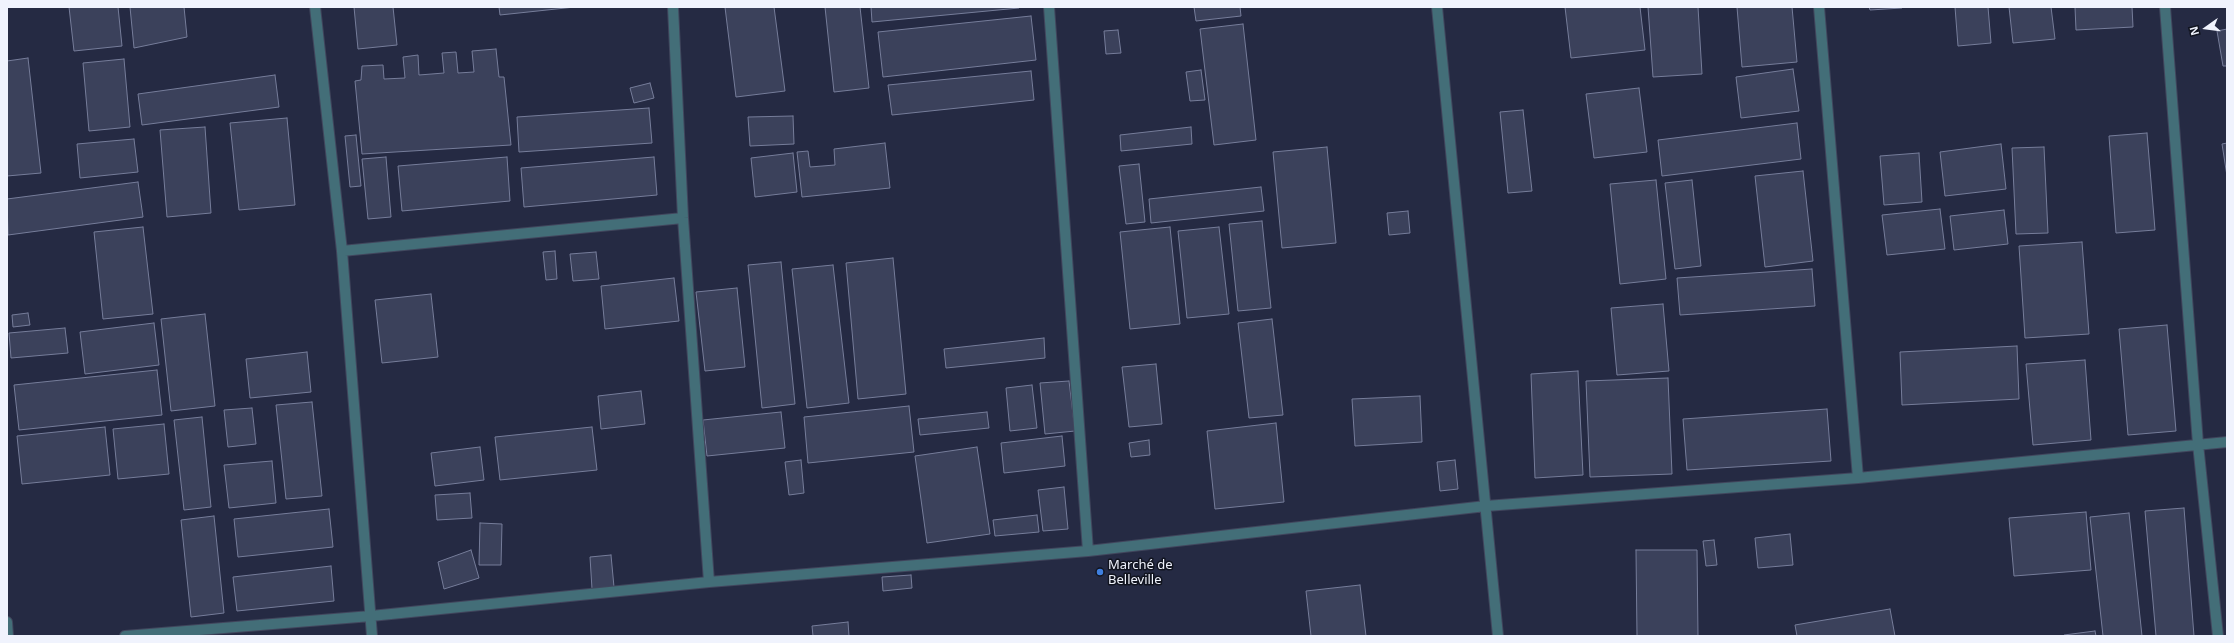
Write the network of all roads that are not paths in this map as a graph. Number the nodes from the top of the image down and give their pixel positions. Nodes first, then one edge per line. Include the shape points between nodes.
1 (316, 7) edge
2 (673, 7) edge
3 (1049, 7) edge
4 (1437, 7) edge
5 (1819, 7) edge
6 (2165, 7) edge
7 (683, 218) junction
8 (342, 251) junction
9 (2227, 442) edge
10 (2198, 444) junction
11 (1858, 478) junction
12 (1486, 506) junction
13 (1088, 551) junction
14 (709, 582) junction
15 (371, 616) junction
16 (7, 622) edge
17 (8, 636) edge
18 (125, 636) edge
19 (372, 636) edge
20 (1498, 636) edge
21 (2218, 636) edge

1 - 8 street
2 - 7 street
3 - 13 street
4 - 12 street
5 - 11 street
6 - 10 street
7 - 8 street
7 - 14 street
8 - 15 street
9 - 10 street
10 - 11 street
10 - 21 street
11 - 12 street
12 - 13 street
12 - 20 street
13 - 14 street
14 - 15 street
15 - 18 street
15 - 19 street
16 - 17 street

